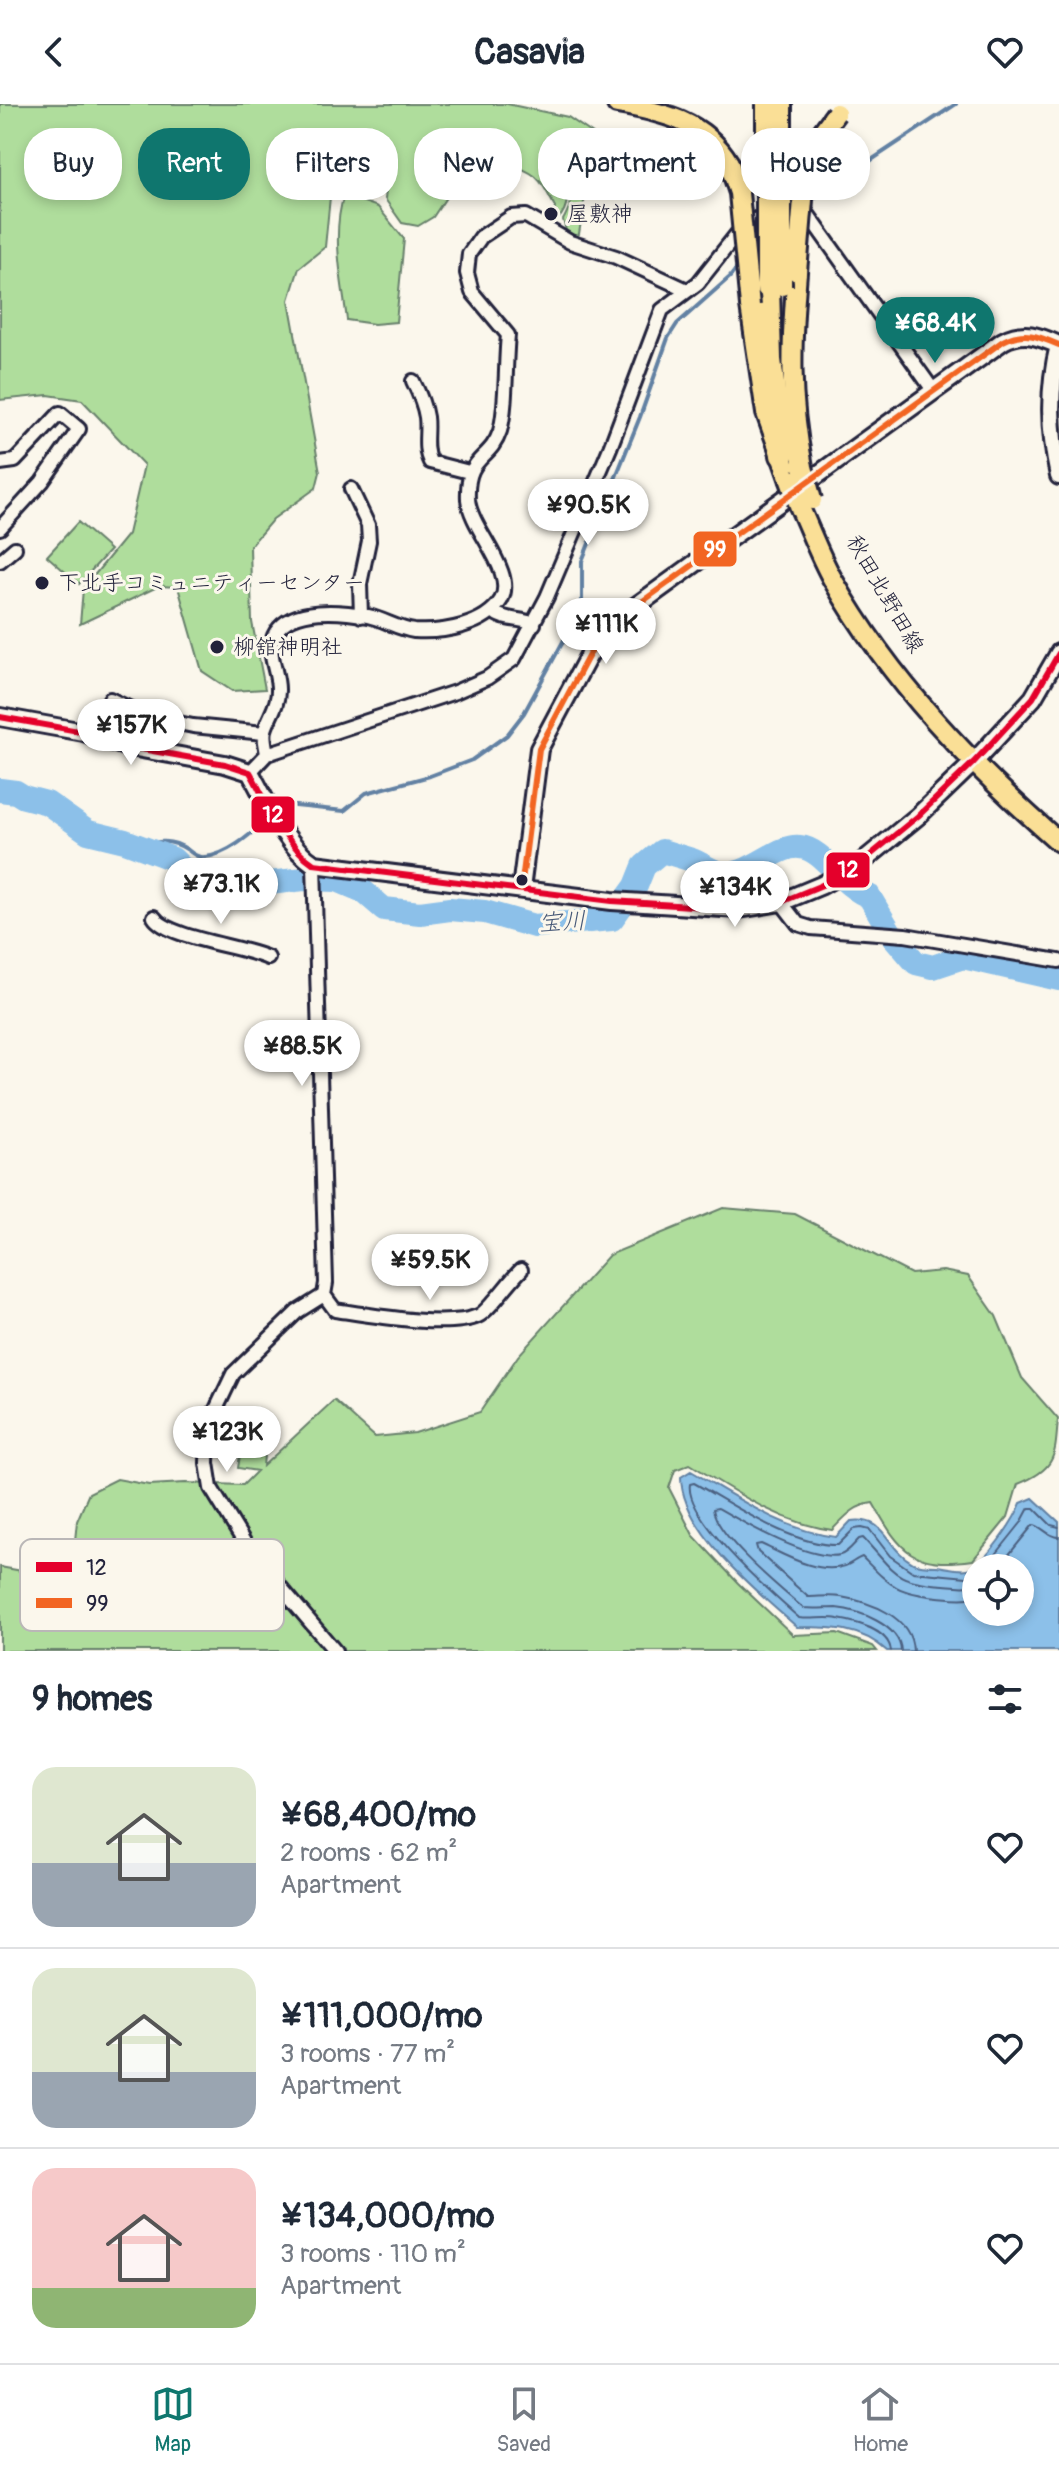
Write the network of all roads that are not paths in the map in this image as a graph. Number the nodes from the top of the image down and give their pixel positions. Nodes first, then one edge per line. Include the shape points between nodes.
1 (617, 104) edge
2 (768, 104) edge
3 (782, 104) edge
4 (841, 108) edge
5 (775, 287) junction
6 (687, 290) junction
7 (1059, 345) edge
8 (413, 381) dead end
9 (933, 390) junction
10 (782, 455) junction
11 (0, 463) edge
12 (469, 472) junction
13 (796, 473) junction
14 (1059, 476) edge
15 (351, 489) dead end
16 (0, 528) edge
17 (15, 548) dead end
18 (0, 561) edge
19 (493, 611) junction
20 (361, 616) junction
21 (534, 624) junction
22 (1059, 653) edge
23 (110, 699) dead end
24 (0, 717) edge
25 (264, 733) junction
26 (267, 754) junction
27 (974, 762) junction
28 (250, 772) junction
29 (1059, 842) edge
30 (314, 873) junction
31 (521, 889) junction
32 (781, 902) junction
33 (154, 917) dead end
34 (268, 958) dead end
35 (1059, 961) edge
36 (521, 1270) dead end
37 (324, 1295) junction
38 (242, 1539) edge
39 (284, 1591) edge
40 (335, 1651) edge

1 - 10 main road, 秋田北野田線, bridge via 691,124 708,135 729,163 739,193 766,413
2 - 5 highway, bridge
3 - 5 main road, bridge
4 - 13 main road, bridge via 817,139 805,176 791,385
5 - 10 highway via 772,388
5 - 13 main road
6 - 9 street via 705,277 736,235 792,192
6 - 12 street via 570,242 526,216 511,217 481,237 469,254 469,282 508,335 499,434
6 - 21 street via 662,310
7 - 9 street via 1034,335 1016,335
7 - 14 street via 1050,425
8 - 12 street via 423,400 430,462
9 - 31 street via 614,622 589,655 539,749
10 - 13 main road, 秋田北野田線
11 - 16 street via 15,461 60,413 79,429 42,482
12 - 19 street via 469,505 503,575 503,596
13 - 27 main road, 秋田北野田線, bridge via 841,572 916,697
15 - 20 street via 368,525
17 - 18 street
19 - 20 street via 441,631 411,631
19 - 21 street
20 - 25 street via 302,615 276,632 272,656 278,691
21 - 26 street via 514,659 487,678
22 - 27 street via 1033,698
23 - 25 street via 145,716
24 - 28 street
25 - 26 street
26 - 28 street
27 - 29 main road, 秋田北野田線
27 - 32 street via 862,862
28 - 30 street
30 - 31 street
30 - 37 street
31 - 32 street via 739,909
32 - 35 street via 798,924 811,928 883,932
33 - 34 street via 158,924
36 - 37 street via 480,1315 458,1321 335,1310
37 - 38 street via 297,1312 233,1374 208,1426 211,1488
39 - 40 street

